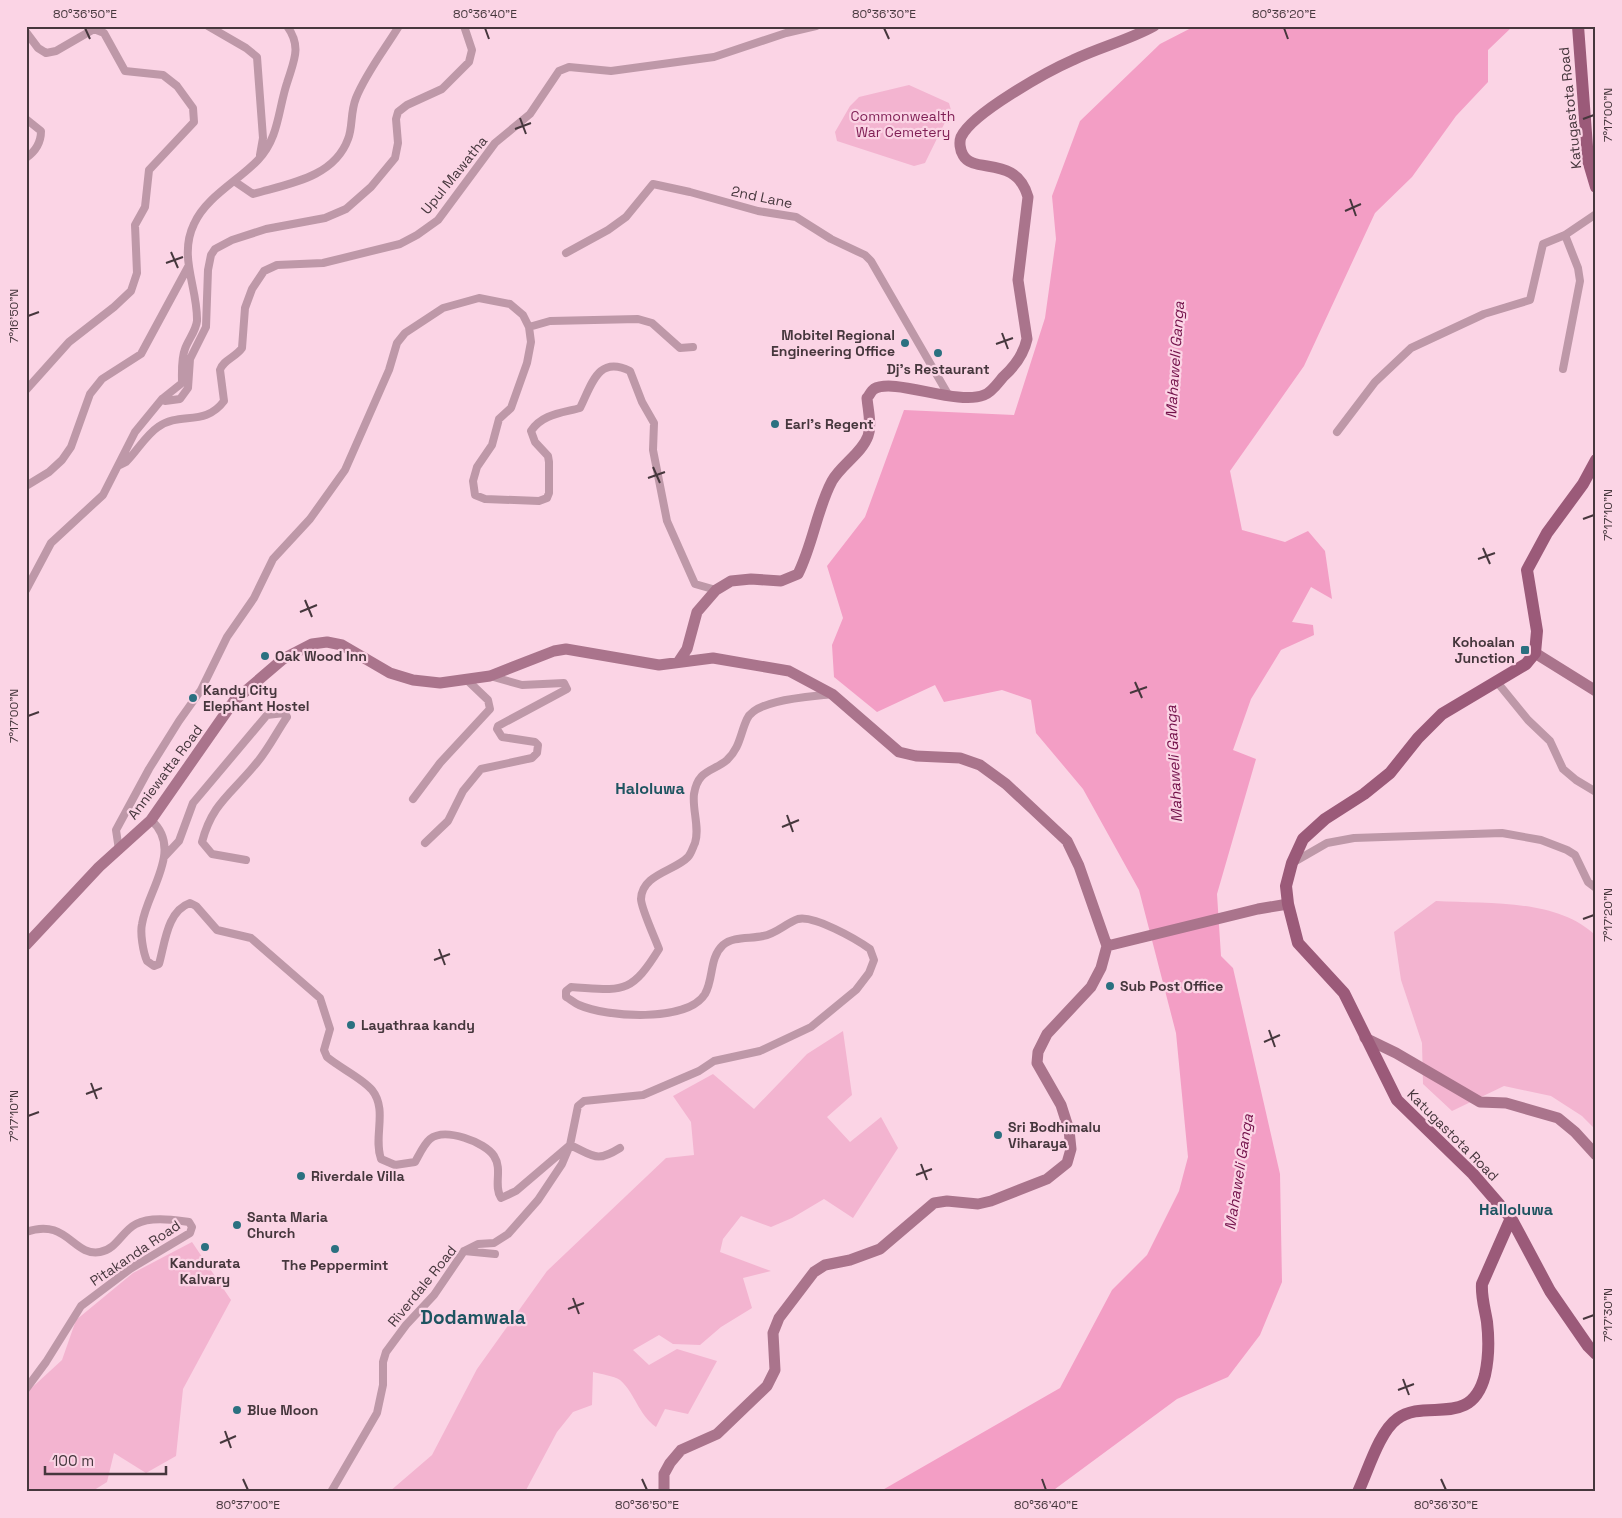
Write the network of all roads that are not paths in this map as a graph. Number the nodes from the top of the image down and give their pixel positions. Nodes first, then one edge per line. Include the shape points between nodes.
1 (208, 26) edge
2 (287, 26) edge
3 (400, 26) edge
4 (464, 26) edge
5 (816, 26) edge
6 (1154, 26) edge
7 (1578, 26) edge
8 (26, 32) edge
9 (26, 119) edge
10 (26, 158) edge
11 (259, 159) junction
12 (234, 181) junction
13 (1596, 187) edge
14 (1596, 214) edge
15 (1566, 236) junction
16 (566, 253) dead end
17 (188, 267) junction
18 (529, 327) junction
19 (693, 346) dead end
20 (1564, 369) dead end
21 (26, 390) edge
22 (949, 396) junction
23 (162, 399) junction
24 (1337, 432) dead end
25 (1596, 460) edge
26 (120, 465) junction
27 (26, 486) edge
28 (26, 590) edge
29 (716, 590) junction
30 (1535, 653) junction
31 (679, 661) junction
32 (490, 676) junction
33 (466, 679) junction
34 (1497, 682) junction
35 (1596, 691) edge
36 (832, 694) junction
37 (1596, 792) edge
38 (413, 799) dead end
39 (151, 820) junction
40 (424, 843) dead end
41 (118, 850) junction
42 (165, 856) junction
43 (246, 860) dead end
44 (1292, 863) junction
45 (1596, 888) edge
46 (1288, 904) junction
47 (26, 945) edge
48 (1107, 946) junction
49 (1365, 1038) junction
50 (570, 1145) junction
51 (620, 1148) dead end
52 (1596, 1155) edge
53 (1511, 1218) junction
54 (26, 1232) edge
55 (464, 1251) junction
56 (496, 1254) dead end
57 (1596, 1354) edge
58 (26, 1389) edge
59 (331, 1492) edge
60 (664, 1492) edge
61 (1358, 1492) edge

1 - 11 street via 257,56 263,138
2 - 11 street via 296,41 296,56 277,129
3 - 12 street via 357,96 348,139 336,160 322,171 303,179 253,194
4 - 23 street via 472,50 469,62 442,89 398,112 395,158 371,187 346,209 325,218 266,228 215,249 208,270 206,326 190,359 188,388 180,399
5 - 26 street, Upul Mawatha via 714,57 611,71 569,67 559,71 530,114 495,143 438,220 416,235 400,244 323,263 277,265 264,272 252,289 245,308 242,348 221,366 224,401 216,411 202,417 171,421 157,427
6 - 22 street via 1037,78 976,119 961,137 960,148 964,157 1009,170 1025,185 1028,211 1018,280 1027,339 1010,370 986,394 973,399
7 - 13 main road, Katugastota Road via 1588,160
8 - 21 street via 46,53 56,51 94,29 104,33 125,71 163,75 177,86 194,108 194,122 149,170 145,207 136,225 137,273 131,290 70,342
9 - 10 street via 41,131 41,138 34,152
11 - 12 street
12 - 17 street via 205,207 194,224 188,246
14 - 15 street
15 - 20 street via 1580,281
15 - 24 street via 1542,244 1530,300 1484,314 1411,348 1375,382
16 - 22 street, 2nd Lane via 626,217 653,184 758,211 796,217 871,261
17 - 23 street via 196,324 184,351 182,383
17 - 27 street via 140,354 102,379 90,394 71,446 62,460
18 - 19 street via 550,321 638,319 652,323 680,348
18 - 29 street via 531,342 527,363 511,408 499,419 492,444 477,466 473,481 475,495 485,499 539,501 547,498 548,456 535,442 531,431 543,418 580,408 598,373 607,366 622,367 630,371 654,423 653,450 668,521 695,584
18 - 41 street via 523,315 510,304 479,298 442,308 404,333 345,470 310,518 273,559 202,690 144,776 116,830
22 - 29 street via 909,389 874,389 867,398 868,438 833,479 809,552 798,574 780,581 731,581
23 - 26 street via 135,432
25 - 30 main road via 1583,484 1547,533 1527,570 1536,631
26 - 28 street via 103,495 51,543
29 - 31 street via 697,612 687,649
30 - 34 main road, Katugastota Road via 1526,664
30 - 35 street
31 - 32 street, Anniewatta Road via 658,665 566,649
31 - 36 street, Anniewatta Road via 713,658 773,668 789,672
32 - 33 street, Anniewatta Road
32 - 40 street via 522,685 567,685 566,689 498,726 502,737 535,742 538,745 535,756 481,769 463,791 448,821
33 - 38 street via 488,700 490,709 440,763
33 - 39 street, Anniewatta Road via 440,683 413,680 390,673 342,645 312,644 283,659 234,701
34 - 37 street via 1550,741 1563,769
34 - 44 main road, Katugastota Road via 1442,714 1390,773 1325,819 1303,839
36 - 48 street, Anniewatta Road via 899,752 960,758 980,766 1006,784 1067,841
36 - 50 street, Riverdale Road via 771,703 747,717 734,752 725,762 706,771 698,781 694,794 696,842 688,857 654,878 644,890 641,899 659,949 644,973 625,988 570,987 566,997 579,1005 629,1015 668,1014 693,1005 705,994 716,953 725,943 764,936 798,919 812,920 849,934 870,948 874,960 869,973 856,990 811,1027 789,1039 714,1061 644,1095 584,1101 578,1106
39 - 41 street, Anniewatta Road
39 - 42 street via 162,834
41 - 47 street, Anniewatta Road
42 - 43 street via 179,841 184,824 200,795 267,715 284,713 287,717 255,765 216,807 206,825 202,842 212,854
42 - 50 street via 142,925 147,962 154,966 159,964 174,914 181,906 190,903 217,930 251,938 295,975 320,998 328,1017 330,1028 324,1050 327,1057 372,1090 380,1107 378,1150 381,1159 395,1165 415,1162 429,1139 442,1136 465,1138 482,1145 494,1156 499,1168 497,1191 501,1198 516,1191
44 - 45 street via 1327,843 1354,838 1502,833 1541,840 1567,850 1575,856 1588,882
44 - 46 main road, Katugastota Road via 1286,886
46 - 48 street
46 - 49 main road, Katugastota Road via 1298,943 1344,993
48 - 60 street via 1091,987 1047,1034 1038,1052 1037,1063 1061,1105 1069,1130 1071,1149 1067,1163 1047,1179 991,1201 978,1204 934,1203 880,1249 825,1265 814,1272 779,1318 773,1333 775,1370 767,1386 717,1434 682,1450 664,1474
49 - 52 street via 1480,1102 1506,1103 1558,1118
49 - 53 main road, Katugastota Road via 1397,1100 1473,1174
50 - 51 street via 599,1158
50 - 55 street, Riverdale Road via 562,1164 538,1200 508,1234 494,1243 478,1244
53 - 57 main road, Katugastota Road via 1550,1291
53 - 61 main road via 1482,1284 1488,1346 1484,1377 1478,1390 1457,1409 1414,1411 1396,1420 1382,1438
54 - 58 street, Pitakanda Road via 46,1227 61,1232 85,1250 99,1253 111,1248 135,1224 175,1220 189,1222 192,1227 190,1233 130,1269 81,1306
55 - 56 street
55 - 59 street, Riverdale Road via 434,1295 386,1352 376,1413

